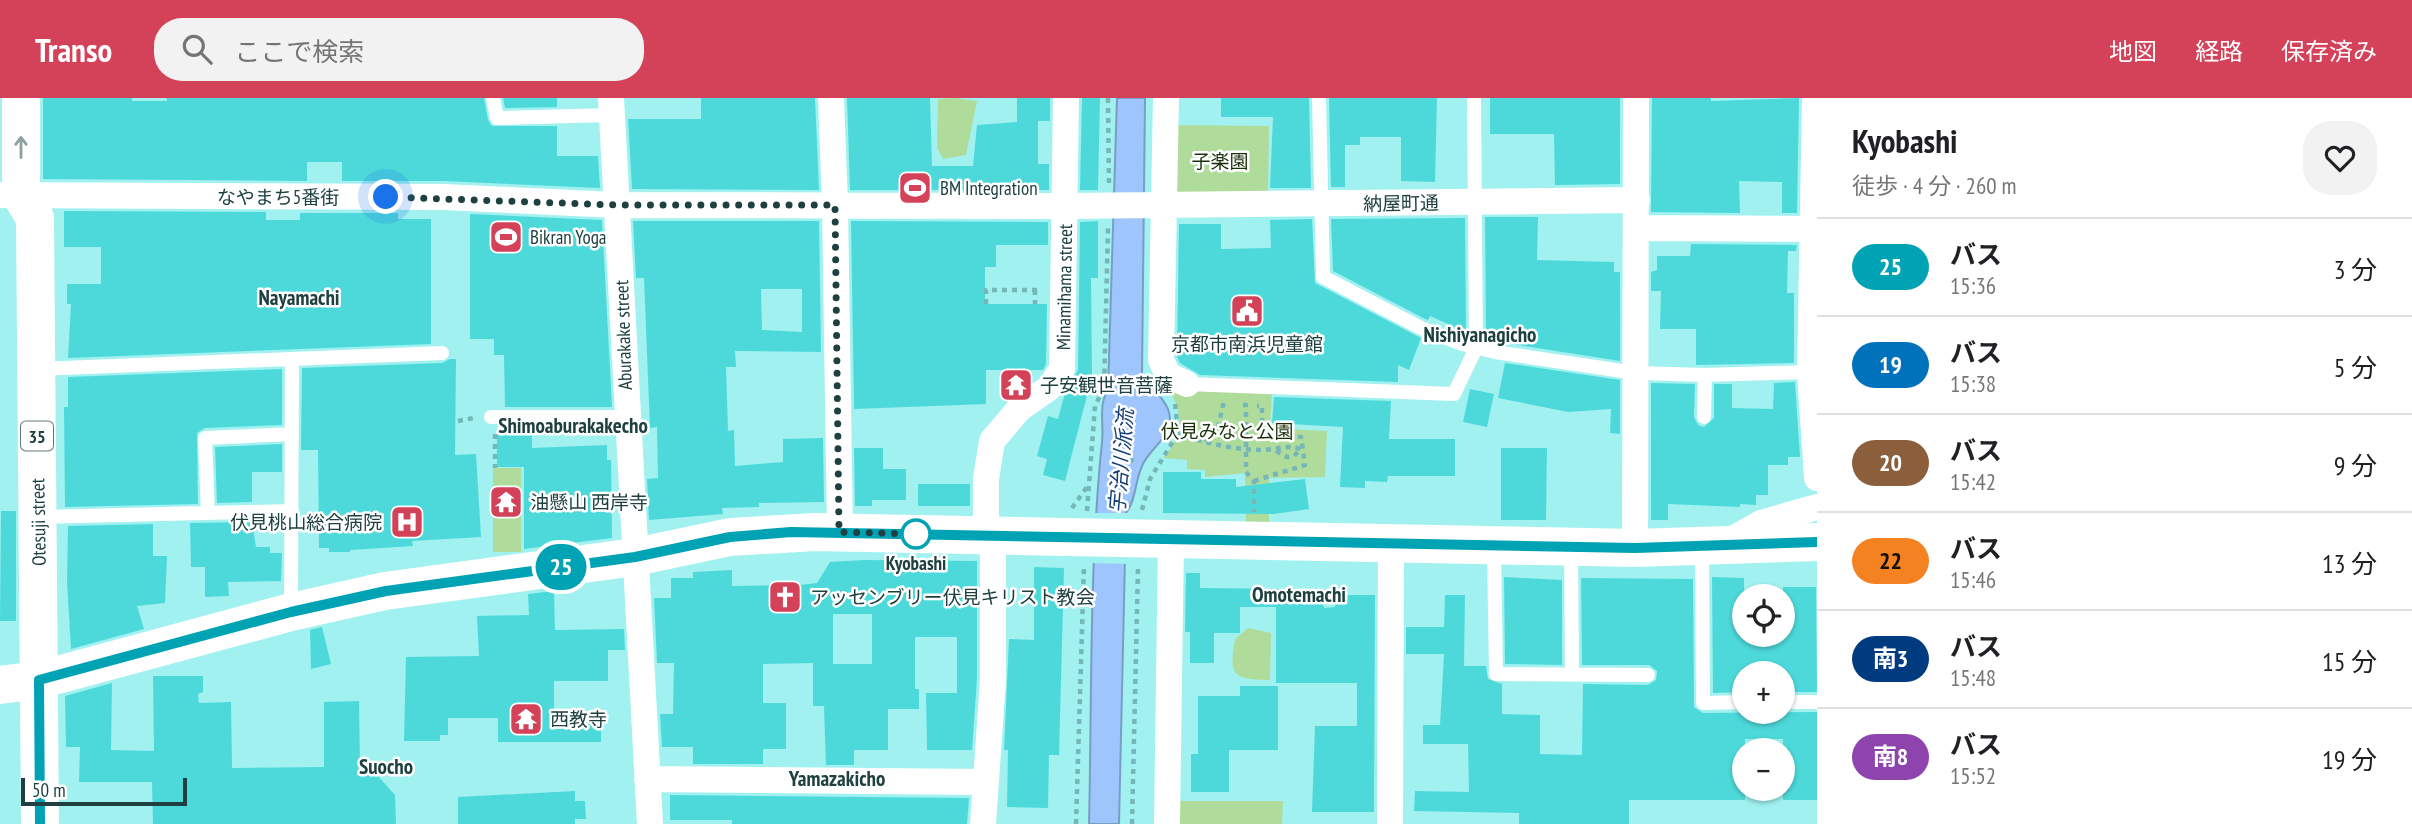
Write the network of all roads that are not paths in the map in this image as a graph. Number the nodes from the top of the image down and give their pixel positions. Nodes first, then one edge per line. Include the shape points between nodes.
1 (21, 98) edge
2 (493, 98) edge
3 (831, 98) edge
4 (1066, 98) edge
5 (1166, 98) edge
6 (1320, 98) edge
7 (1474, 98) edge
8 (1636, 98) edge
9 (1815, 98) edge
10 (611, 106) edge
11 (11, 195) edge
12 (1637, 200) junction
13 (1476, 202) junction
14 (1320, 204) junction
15 (618, 205) junction
16 (835, 205) junction
17 (1160, 205) junction
18 (1065, 206) junction
19 (1637, 228) junction
20 (1815, 229) edge
21 (1476, 348) junction
22 (442, 353) dead end
23 (292, 359) junction
24 (36, 369) junction
25 (1810, 372) junction
26 (1636, 373) junction
27 (1705, 375) junction
28 (1187, 384) joint
29 (493, 417) road end
30 (627, 417) junction
31 (1704, 417) dead end
32 (292, 434) junction
33 (1817, 478) edge
34 (1817, 507) edge
35 (292, 511) junction
36 (208, 513) junction
37 (38, 517) junction
38 (839, 532) junction
39 (990, 536) junction
40 (1152, 539) junction
41 (1817, 542) edge
42 (1391, 545) junction
43 (1494, 546) junction
44 (1570, 547) junction
45 (1710, 547) junction
46 (1635, 548) junction
47 (635, 557) junction
48 (291, 612) junction
49 (1572, 675) junction
50 (1648, 675) dead end
51 (39, 680) junction
52 (0, 685) edge
53 (1732, 702) edge
54 (1795, 702) edge
55 (1817, 702) edge
56 (647, 779) junction
57 (985, 782) junction
58 (40, 824) edge
59 (650, 824) edge
60 (984, 824) edge
61 (1167, 824) edge
62 (1390, 824) edge

11 -> 1 main road, Otesuji street / 35
2 - 10 lane via 497,118
3 - 16 street
4 - 18 street, Minamihama street
5 - 17 street
6 - 14 lane
7 - 13 lane
8 - 12 street
9 - 20 street
10 - 15 street, Aburakake street
11 - 15 street, なやまち5番街 via 442,197
11 - 24 main road, Otesuji street / 35 via 35,218
12 - 13 street, 納屋町通
12 - 19 street
13 - 14 street, 納屋町通
13 - 21 lane
14 - 17 street, 納屋町通
14 - 21 lane via 1323,277 1421,328
15 - 16 street, なやまち5番街
15 - 30 street, Aburakake street
16 - 18 street, なやまち5番街
16 - 38 street
17 - 18 street, 納屋町通
17 - 28 street via 1161,360 1168,375
18 - 39 street, Minamihama street via 1062,369 1049,388 1019,409 992,441 986,479
19 - 20 street
19 - 26 street
20 - 25 street
21 - 26 lane
21 - 28 lane via 1454,394
22 - 23 lane
23 - 24 lane
23 - 32 lane
24 - 37 main road, Otesuji street / 35
25 - 27 lane
25 - 33 street
26 - 27 lane
26 - 46 street
27 - 31 lane
29 - 30 lane
30 - 47 street, Aburakake street
32 - 35 lane
32 - 36 lane via 205,438
34 - 45 street via 1761,523
35 - 36 lane
35 - 48 lane
36 - 37 lane
37 - 51 main road, Otesuji street / 35
38 - 39 main road
38 - 47 main road via 743,536
39 - 40 main road via 1076,534
39 - 57 street, Minamihama street via 993,680
40 - 42 main road
40 - 61 street
41 - 45 main road
42 - 43 main road
42 - 62 street
43 - 44 main road
43 - 49 lane via 1496,674
44 - 46 main road
44 - 49 lane
45 - 46 main road
45 - 53 lane via 1703,703
47 - 48 main road via 386,591
47 - 56 street, Aburakake street
48 - 51 main road
49 - 50 lane
51 - 52 main road
51 - 58 main road, Otesuji street / 35
54 - 55 lane
56 - 57 street
56 - 59 street, Aburakake street
57 - 60 street, Minamihama street

